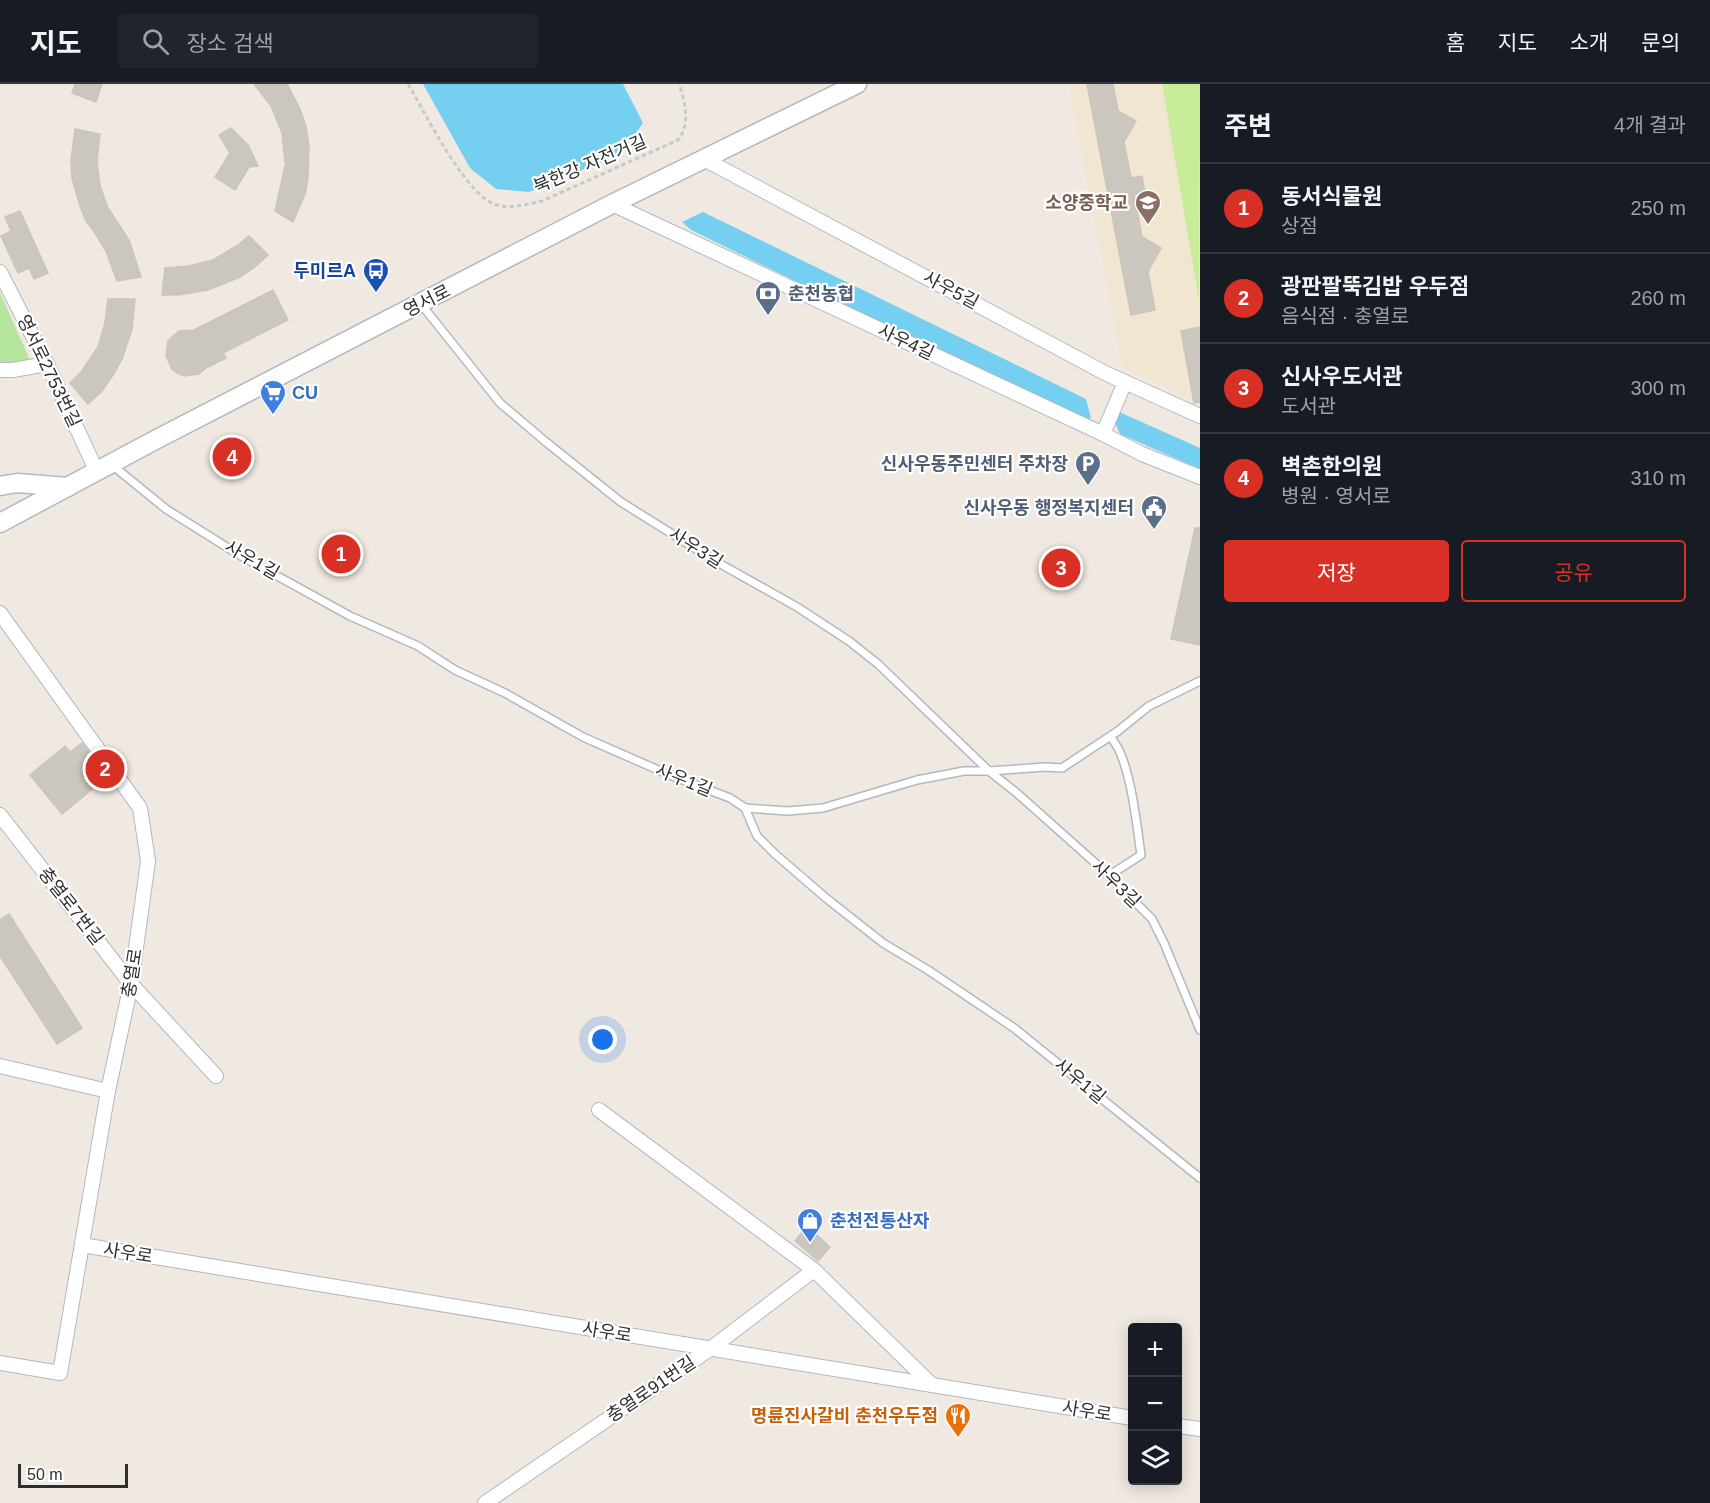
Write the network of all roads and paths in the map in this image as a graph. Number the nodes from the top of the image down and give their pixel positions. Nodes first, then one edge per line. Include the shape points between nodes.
1 (408, 84) edge
2 (679, 84) edge
3 (857, 84) edge
4 (704, 159) junction
5 (612, 204) junction
6 (0, 272) edge
7 (422, 304) junction
8 (47, 364) junction
9 (0, 370) edge
10 (1125, 382) junction
11 (1200, 416) edge
12 (1103, 434) junction
13 (104, 467) junction
14 (1200, 477) edge
15 (0, 486) edge
16 (68, 486) junction
17 (0, 523) edge
18 (0, 613) edge
19 (1200, 681) edge
20 (1110, 737) junction
21 (989, 771) junction
22 (745, 808) junction
23 (0, 815) edge
24 (1101, 869) junction
25 (131, 984) junction
26 (1200, 1030) edge
27 (0, 1066) edge
28 (216, 1076) dead end
29 (108, 1091) junction
30 (599, 1110) dead end
31 (1200, 1178) edge
32 (82, 1245) junction
33 (814, 1270) junction
34 (710, 1349) junction
35 (0, 1363) edge
36 (932, 1385) junction
37 (1128, 1417) edge
38 (1182, 1427) edge
39 (1200, 1429) edge
40 (485, 1503) edge

1 - 2 path, 북한강 자전거길 via 472,187 483,198 509,206 542,201 678,140 686,125
3 - 4 street, 영서로
4 - 5 street, 영서로
4 - 10 street, 사우5길
5 - 7 street, 영서로
5 - 12 street, 사우4길
6 - 8 street, 영서로2753번길
7 - 13 street, 영서로
7 - 21 lane, 사우3길 via 501,403 546,442 621,502 849,641
8 - 9 street
8 - 13 street, 영서로2753번길
10 - 11 street, 사우5길
10 - 12 street
12 - 14 street, 사우4길
13 - 16 street, 영서로
13 - 22 lane, 사우1길 via 166,510 350,616 418,646 455,670 583,736 730,798
15 - 16 street
16 - 17 street, 영서로
18 - 25 street, 충열로 via 140,808 148,861
19 - 20 lane via 1149,706
20 - 21 lane via 1062,768
20 - 24 lane via 1129,777 1142,855 1113,873
21 - 22 lane via 964,771 917,780 823,808
21 - 24 lane, 사우3길
22 - 31 lane, 사우1길 via 757,836 826,898 883,943 1014,1028
23 - 25 street, 충열로7번길
24 - 26 lane, 사우3길 via 1152,919
25 - 28 street, 충열로7번길
25 - 29 street, 충열로
27 - 29 street
29 - 32 street, 충열로
30 - 33 street
32 - 34 street, 사우로
32 - 35 street, 충열로 via 60,1373
33 - 34 street, 충열로91번길
33 - 36 street
34 - 36 street, 사우로
34 - 40 street, 충열로91번길
36 - 37 street, 사우로
38 - 39 street

